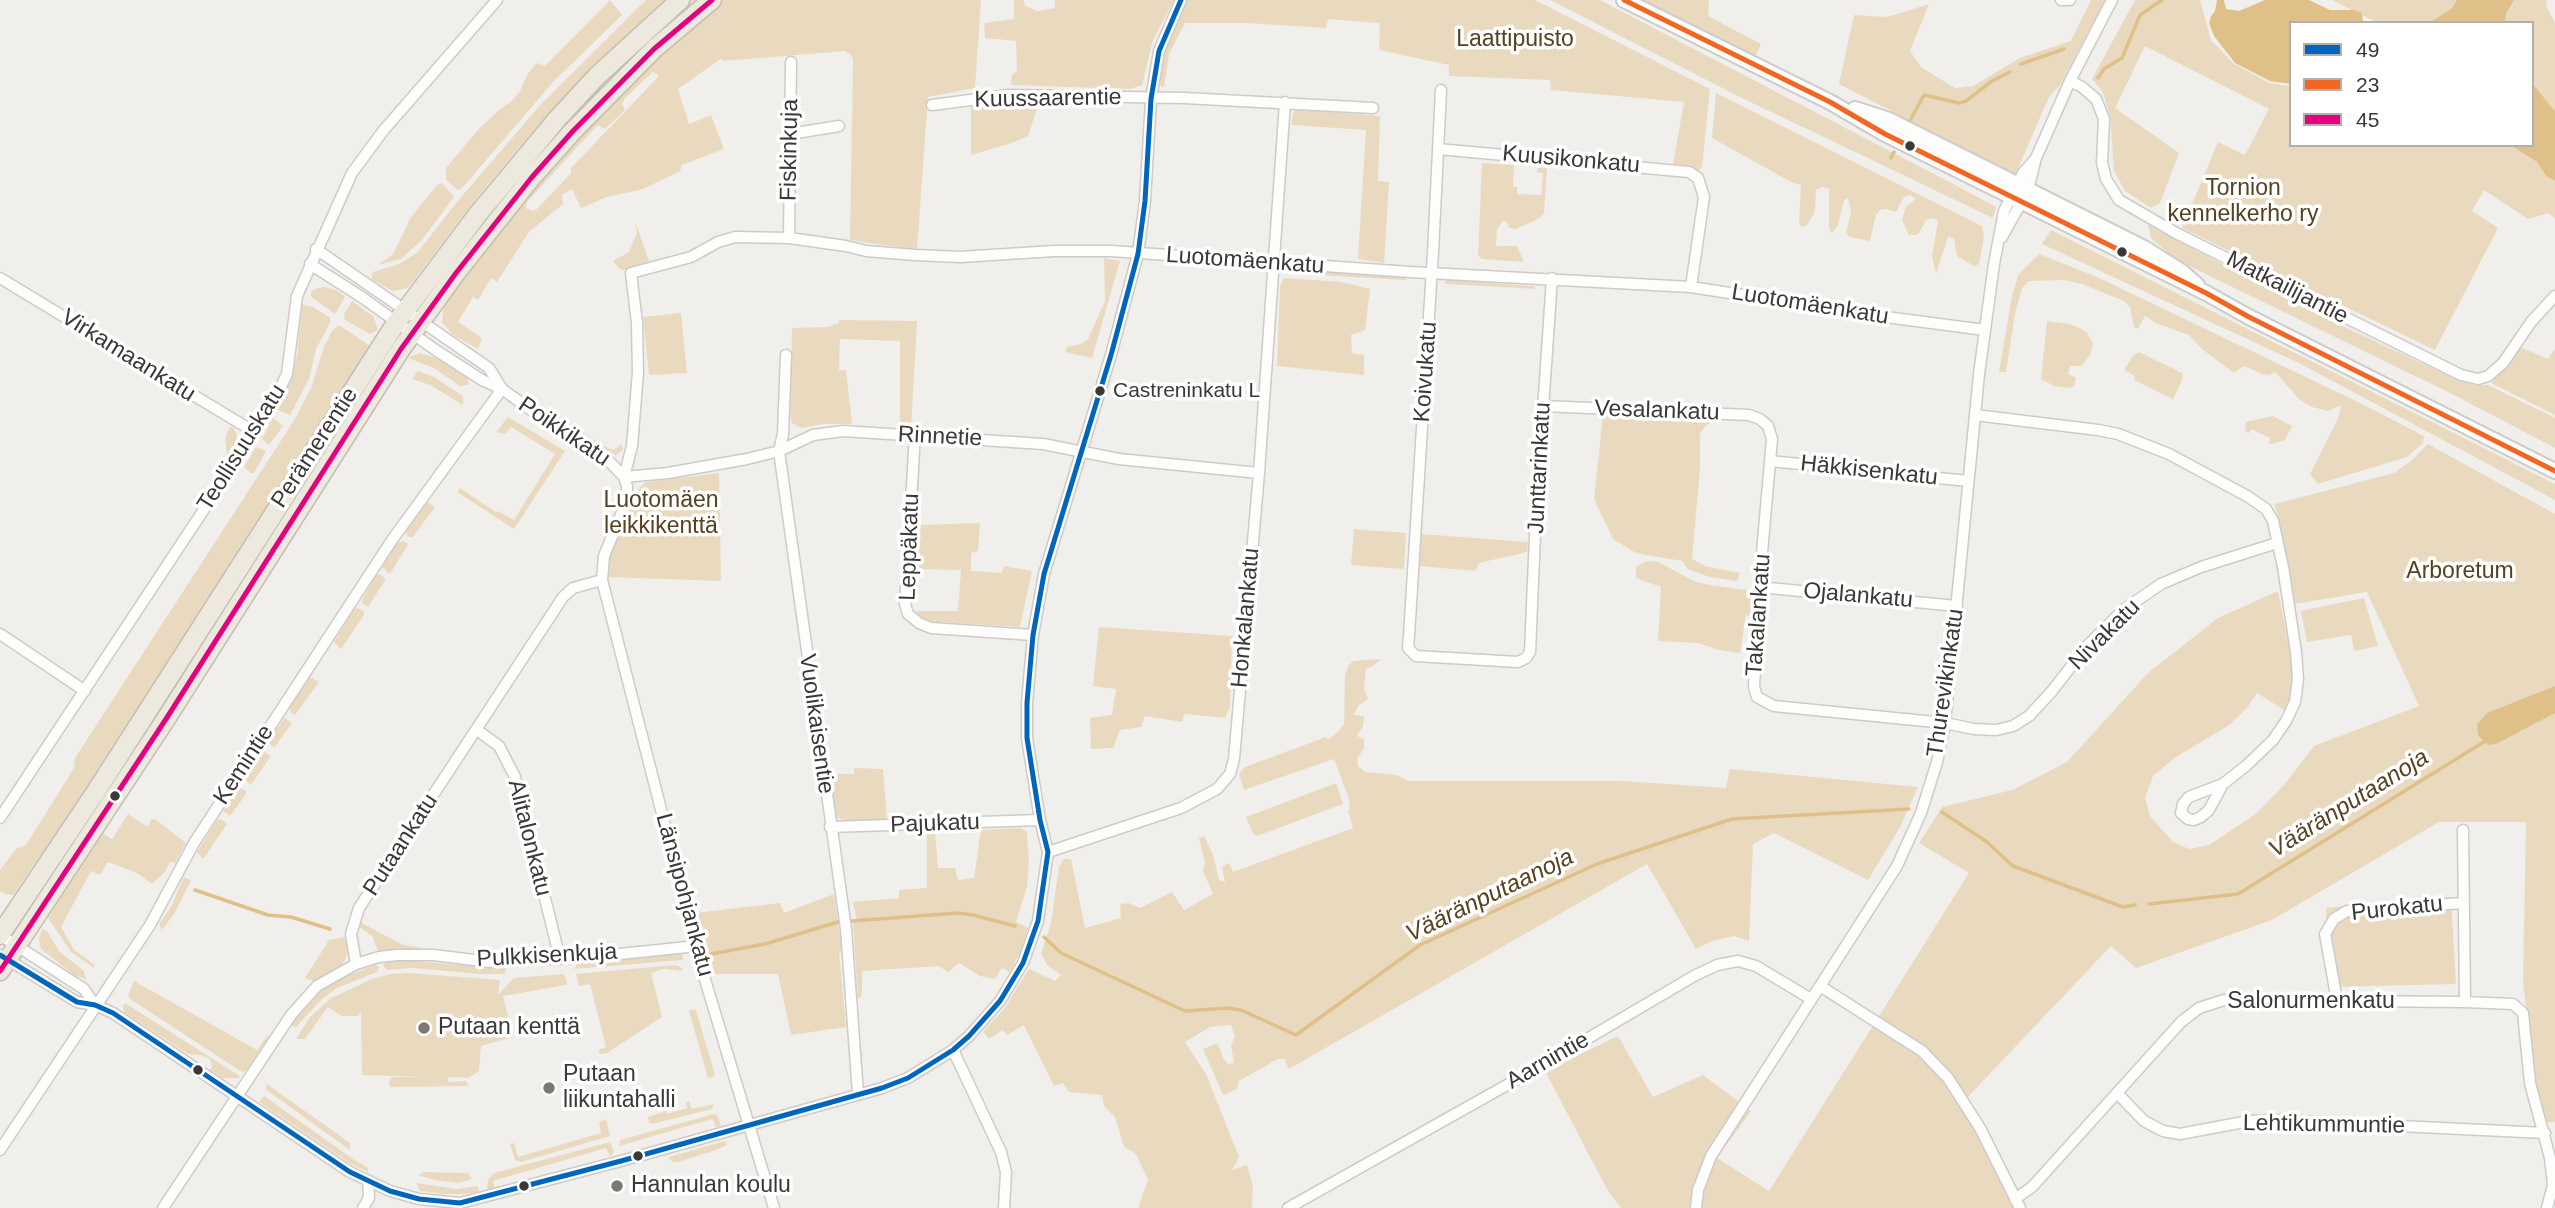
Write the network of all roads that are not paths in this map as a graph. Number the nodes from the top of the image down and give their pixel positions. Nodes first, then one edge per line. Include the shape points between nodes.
1 (497, 0) edge
2 (680, 0) edge
3 (712, 0) edge
4 (1181, 0) edge
5 (1624, 0) edge
6 (2061, 0) edge
7 (2070, 0) edge
8 (2112, 0) edge
9 (791, 62) dead end
10 (2070, 81) junction
11 (1441, 90) dead end
12 (1152, 99) junction
13 (1286, 102) junction
14 (932, 105) dead end
15 (1373, 107) dead end
16 (839, 126) dead end
17 (790, 134) junction
18 (1438, 149) junction
19 (2019, 193) junction
20 (789, 238) junction
21 (316, 249) junction
22 (1139, 254) junction
23 (1273, 262) junction
24 (310, 264) junction
25 (1432, 273) junction
26 (0, 278) edge
27 (1552, 278) junction
28 (1691, 287) junction
29 (2555, 296) edge
30 (401, 316) junction
31 (418, 327) junction
32 (1984, 330) junction
33 (786, 355) dead end
34 (502, 389) junction
35 (1543, 407) junction
36 (1975, 415) junction
37 (1768, 426) joint
38 (256, 433) junction
39 (915, 435) junction
40 (779, 450) junction
41 (1082, 451) junction
42 (1770, 461) junction
43 (2555, 471) edge
44 (1259, 472) junction
45 (624, 477) junction
46 (1968, 481) junction
47 (2277, 543) junction
48 (602, 580) junction
49 (1759, 587) junction
50 (1957, 606) junction
51 (0, 634) edge
52 (1032, 635) junction
53 (1526, 658) joint
54 (85, 691) junction
55 (1945, 723) junction
56 (477, 730) junction
57 (2222, 783) dead end
58 (0, 818) edge
59 (1040, 820) junction
60 (830, 827) junction
61 (2463, 830) dead end
62 (1048, 852) junction
63 (2463, 903) junction
64 (697, 946) junction
65 (4, 947) edge
66 (560, 959) junction
67 (356, 964) junction
68 (1820, 986) junction
69 (1811, 999) junction
70 (2337, 1000) junction
71 (2465, 1002) junction
72 (96, 1005) junction
73 (953, 1050) junction
74 (858, 1094) junction
75 (2118, 1094) junction
76 (237, 1096) junction
77 (748, 1125) junction
78 (2545, 1133) junction
79 (0, 1150) edge
80 (368, 1181) junction
81 (2017, 1204) edge
82 (163, 1208) edge
83 (363, 1208) edge
84 (774, 1208) edge
85 (1004, 1208) edge
86 (1288, 1208) edge
87 (1696, 1208) edge
88 (2547, 1208) edge

1 - 21 street, Teollisuuskatu via 364,156
2 - 30 highway, Perämerentie via 558,118
3 - 31 highway, Perämerentie via 654,49 573,131 493,225
4 - 12 street via 1159,51
5 - 19 main road via 1885,134
6 - 7 street
8 - 10 street, Thurevikinkatu
9 - 17 street, Fiskinkuja
10 - 19 street, Thurevikinkatu via 2036,158 2023,173
10 - 29 street, Matkailijantie via 2096,99 2104,119 2102,163 2119,200 2461,375 2488,376
11 - 18 street, Koivukatu
12 - 13 street, Kuussaarentie
12 - 14 street, Kuussaarentie via 1009,95
12 - 22 street
13 - 15 street, Kuussaarentie
13 - 23 street, Honkalankatu
16 - 17 street
17 - 20 street, Fiskinkuja
18 - 25 street, Koivukatu
18 - 28 street, Kuusikonkatu via 1689,172 1700,182 1704,197
19 - 32 street, Thurevikinkatu via 2004,211
19 - 43 main road via 2249,317
20 - 22 street, Luotomäenkatu via 915,255 1071,250
20 - 45 street, Luotomäenkatu via 729,238 691,257 631,273 638,372 632,446
21 - 24 street, Teollisuuskatu
21 - 30 street, Poikkikatu
22 - 23 street, Luotomäenkatu
22 - 41 street
23 - 25 street, Luotomäenkatu
23 - 44 street, Honkalankatu
24 - 30 street, Poikkikatu
24 - 38 street, Teollisuuskatu via 297,296 287,374
25 - 27 street, Luotomäenkatu
25 - 53 street, Koivukatu via 1408,648 1416,656 1518,662
26 - 38 street, Virkamaankatu
27 - 28 street, Luotomäenkatu
27 - 35 street, Junttarinkatu
28 - 32 street, Luotomäenkatu
30 - 31 street, Poikkikatu
30 - 31 street, Poikkikatu
30 - 65 highway, Perämerentie via 97,790
31 - 34 street, Poikkikatu via 482,380
31 - 34 street, Poikkikatu via 489,368
31 - 65 highway, Perämerentie via 166,719
32 - 36 street, Thurevikinkatu
33 - 40 street, Vuolikaisentie
34 - 45 street, Poikkikatu via 606,458
34 - 72 street, Kemintie via 374,567 201,832 162,906
35 - 37 street, Vesalankatu via 1749,415
35 - 53 street, Junttarinkatu via 1530,652
36 - 46 street, Thurevikinkatu
36 - 47 street via 2098,430 2169,454 2259,503 2273,521
37 - 42 street, Takalankatu
38 - 54 street, Teollisuuskatu
39 - 40 street, Rinnetie via 843,431 813,435
39 - 41 street, Rinnetie
39 - 52 street, Leppäkatu via 908,614 931,628
40 - 45 street, Rinnetie via 706,467
40 - 60 street, Vuolikaisentie
41 - 44 street, Rinnetie via 1119,459
41 - 52 street via 1045,570
42 - 46 street, Häkkisenkatu
42 - 49 street, Takalankatu
44 - 62 street, Honkalankatu via 1230,774 1217,789 1181,808
45 - 48 street via 627,500 604,556
46 - 50 street, Thurevikinkatu
47 - 55 street, Nivakatu via 2161,584 2114,619 2029,716 2013,726 1996,730
47 - 57 street via 2296,652 2295,702 2273,740
48 - 56 street, Putaankatu via 573,588 564,597
48 - 64 street, Länsipohjankatu
49 - 50 street, Ojalankatu
49 - 55 street, Takalankatu via 1754,687 1763,702
50 - 55 street, Thurevikinkatu
51 - 54 street
52 - 59 street via 1026,721
54 - 58 street, Teollisuuskatu
55 - 68 street, Thurevikinkatu via 1913,835
56 - 66 street, Alitalonkatu via 499,746 515,777
56 - 67 street, Putaankatu via 359,908 351,934
59 - 60 street, Pajukatu
59 - 62 street
60 - 74 street, Vuolikaisentie via 844,913
61 - 63 street
62 - 73 street via 1038,921 1023,963 1000,1001
63 - 70 street, Purokatu via 2347,911 2334,919 2325,934
63 - 71 street
64 - 66 street, Pulkkisenkuja
64 - 77 street, Länsipohjankatu
65 - 72 street via 84,989
65 - 72 street via 77,1002
66 - 67 street, Pulkkisenkuja via 491,962 407,955
67 - 76 street via 317,986 303,1000
68 - 69 street, Thurevikinkatu
68 - 81 street via 1922,1051 1948,1078 1980,1128
69 - 86 street, Aarnintie via 1756,966 1738,961 1717,965
69 - 87 street, Thurevikinkatu via 1711,1156
70 - 71 street, Salonurmenkatu
70 - 75 street, Salonurmenkatu via 2224,1000 2199,1008 2180,1022
71 - 78 street, Salonurmenkatu via 2513,1004 2523,1013 2530,1083
72 - 76 street
72 - 79 street, Kemintie
73 - 74 street via 908,1078
73 - 85 street via 1001,1152 1006,1172
74 - 77 street
75 - 78 street, Lehtikummuntie via 2144,1121 2180,1134 2275,1120
75 - 81 street, Salonurmenkatu
76 - 80 street
76 - 82 street
77 - 80 street via 460,1203 419,1199
77 - 84 street, Länsipohjankatu
78 - 88 street, Salonurmenkatu via 2553,1185
80 - 83 street via 369,1198

